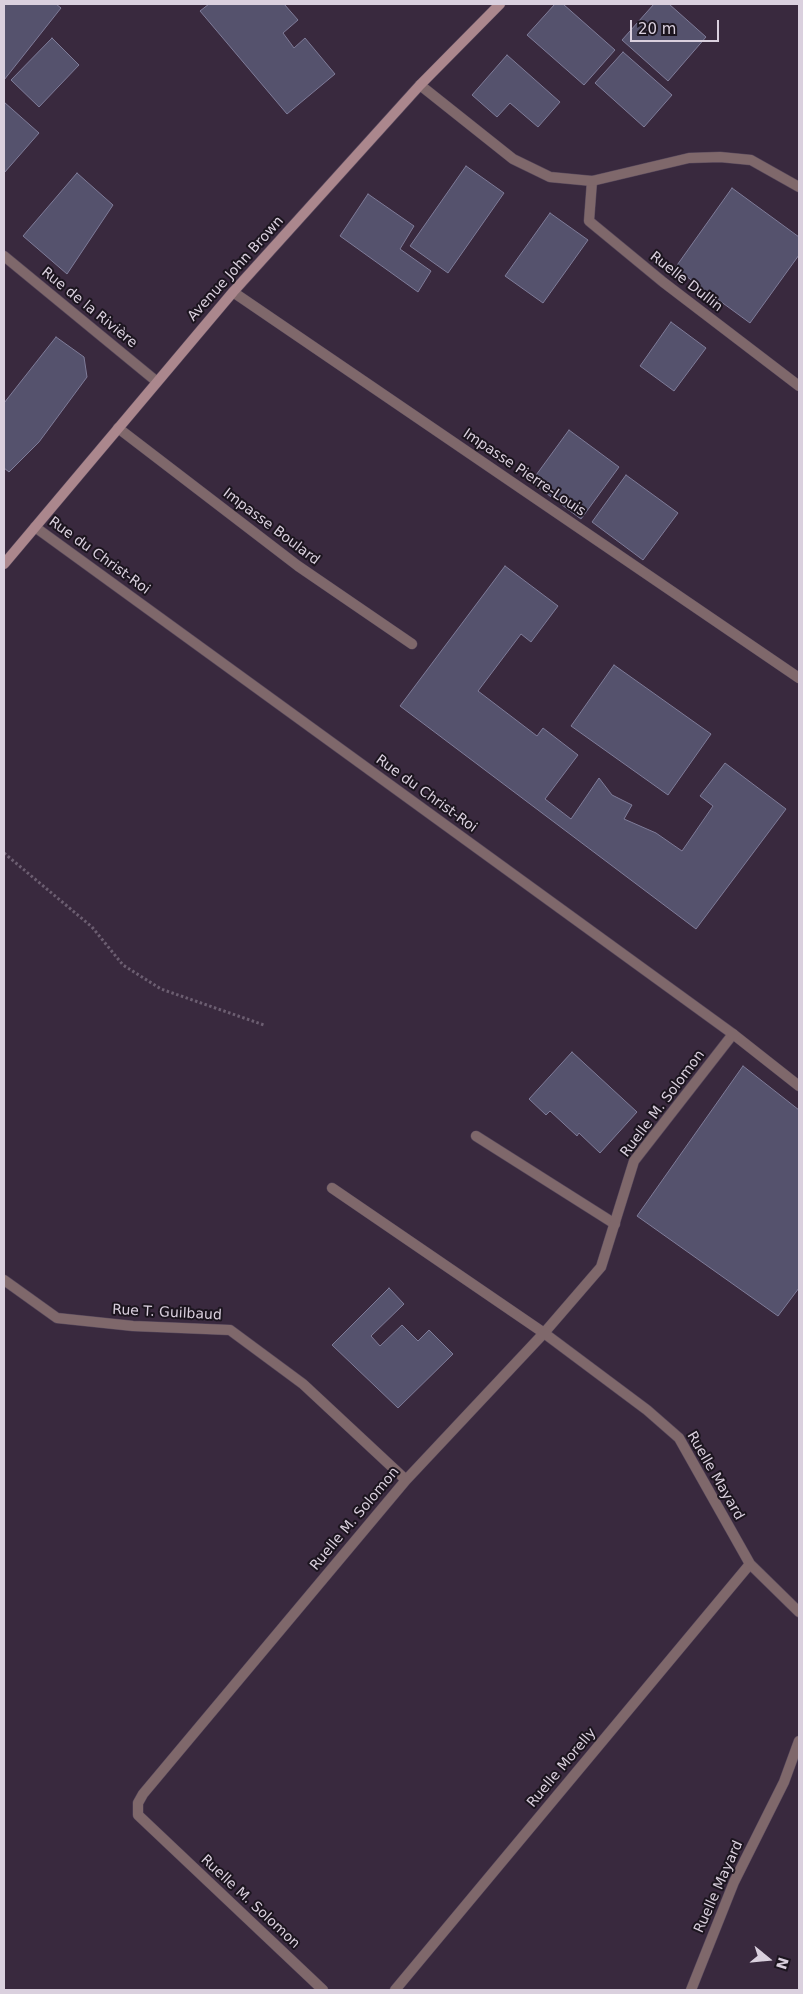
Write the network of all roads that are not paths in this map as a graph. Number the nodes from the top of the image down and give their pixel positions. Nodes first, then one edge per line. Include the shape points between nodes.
1 (500, 4) edge
2 (420, 85) junction
3 (592, 181) junction
4 (799, 187) edge
5 (4, 256) edge
6 (233, 292) junction
7 (156, 381) junction
8 (799, 386) edge
9 (118, 428) junction
10 (35, 527) junction
11 (4, 564) edge
12 (412, 644) dead end
13 (799, 678) edge
14 (733, 1034) junction
15 (799, 1086) edge
16 (476, 1136) dead end
17 (332, 1188) dead end
18 (615, 1224) junction
19 (4, 1280) edge
20 (544, 1333) junction
21 (406, 1480) junction
22 (750, 1564) junction
23 (799, 1612) edge
24 (799, 1741) edge
25 (323, 1990) edge
26 (395, 1990) edge
27 (691, 1990) edge

1 - 2 main road, Avenue John Brown
2 - 3 street via 513,159 550,177
2 - 6 main road, Avenue John Brown
3 - 4 street via 689,158 720,157 751,160
3 - 8 street, Ruelle Dullin via 589,221
5 - 7 street, Rue de la Rivière
6 - 7 main road, Avenue John Brown
6 - 13 street, Impasse Pierre-Louis
7 - 9 main road, Avenue John Brown
9 - 10 main road, Avenue John Brown
9 - 12 street, Impasse Boulard via 298,566
10 - 11 main road, Avenue John Brown
10 - 14 street, Rue du Christ-Roi
14 - 15 street, Rue du Christ-Roi
14 - 18 street, Ruelle M. Solomon via 634,1161
16 - 18 street
17 - 20 street, Ruelle Mayard
18 - 20 street, Ruelle M. Solomon via 601,1267
19 - 21 street, Rue T. Guilbaud via 57,1318 133,1326 230,1330 303,1384
20 - 21 street, Ruelle M. Solomon
20 - 22 street, Ruelle Mayard via 647,1410 678,1438
21 - 25 street, Ruelle M. Solomon via 138,1803 138,1815
22 - 23 street, Ruelle Mayard
22 - 26 street, Ruelle Morelly
24 - 27 street, Ruelle Mayard via 784,1782 734,1882

